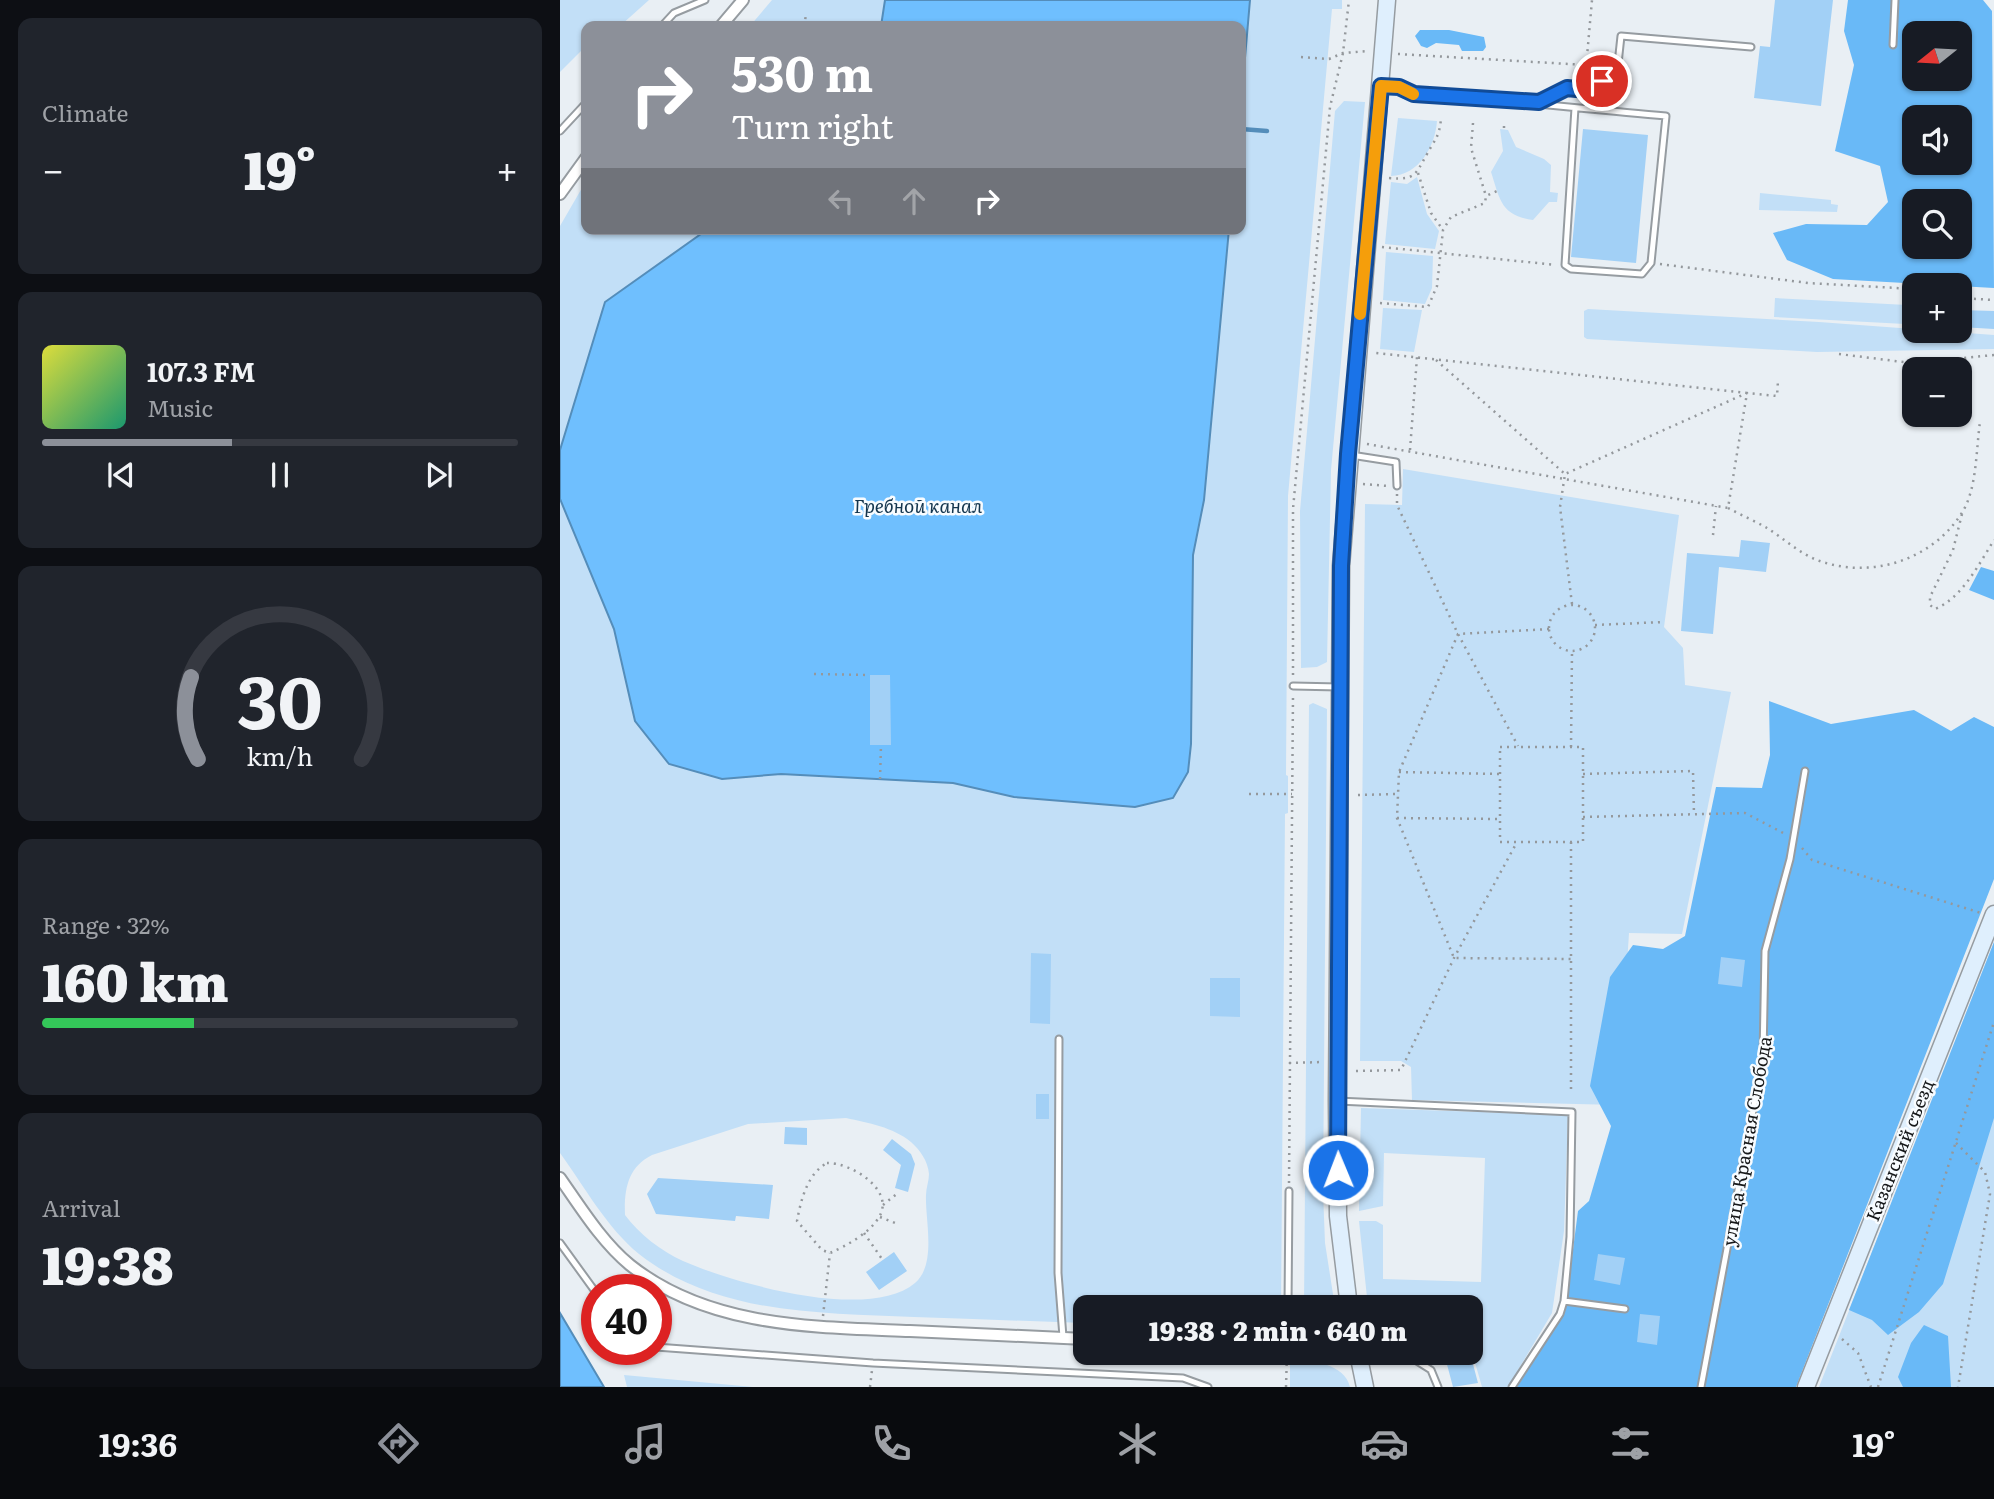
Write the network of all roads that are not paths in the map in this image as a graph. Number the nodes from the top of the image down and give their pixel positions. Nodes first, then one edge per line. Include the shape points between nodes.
1 (705, 0) edge
2 (743, 0) edge
3 (1387, 0) edge
4 (1895, 0) edge
5 (667, 21) edge
6 (725, 21) edge
7 (1893, 44) dead end
8 (1751, 47) dead end
9 (1381, 86) junction
10 (1539, 102) junction
11 (581, 108) edge
12 (1575, 108) junction
13 (560, 131) edge
14 (581, 165) edge
15 (560, 194) edge
16 (1348, 454) junction
17 (1397, 486) road end
18 (1293, 686) road end
19 (1340, 687) junction
20 (1805, 771) dead end
21 (1987, 913) edge
22 (1059, 1039) dead end
23 (1337, 1101) junction
24 (560, 1178) edge
25 (1289, 1191) road end
26 (560, 1243) edge
27 (582, 1274) edge
28 (1288, 1295) edge
29 (1348, 1295) edge
30 (1564, 1301) junction
31 (1625, 1309) dead end
32 (1063, 1338) junction
33 (1073, 1338) edge
34 (672, 1348) edge
35 (1360, 1365) edge
36 (1423, 1365) edge
37 (1208, 1387) edge
38 (1365, 1387) edge
39 (1438, 1387) edge
40 (1512, 1387) edge
41 (1701, 1387) edge
42 (1806, 1387) edge

1 - 5 lane
2 - 6 street
3 - 9 street
4 - 7 lane
8 - 10 lane via 1621,36 1617,73
9 - 10 lane via 1414,94
9 - 16 street
10 - 12 lane
11 - 13 lane
12 - 12 lane via 1565,265 1642,274 1651,263 1666,116
14 - 15 street
16 - 17 lane via 1396,462
16 - 19 street
18 - 19 lane
19 - 23 street
20 - 41 lane, улица Красная Слобода via 1794,838 1765,951 1763,1057
21 - 42 street, Казанский съезд
22 - 32 lane via 1058,1273
23 - 29 street via 1338,1216
23 - 30 lane via 1572,1112
24 - 32 street via 630,1264 712,1307 770,1322 822,1327
25 - 28 lane
26 - 27 lane
30 - 31 lane
30 - 40 lane
32 - 33 street
34 - 37 lane via 1183,1378
35 - 38 street
36 - 39 lane via 1431,1370

